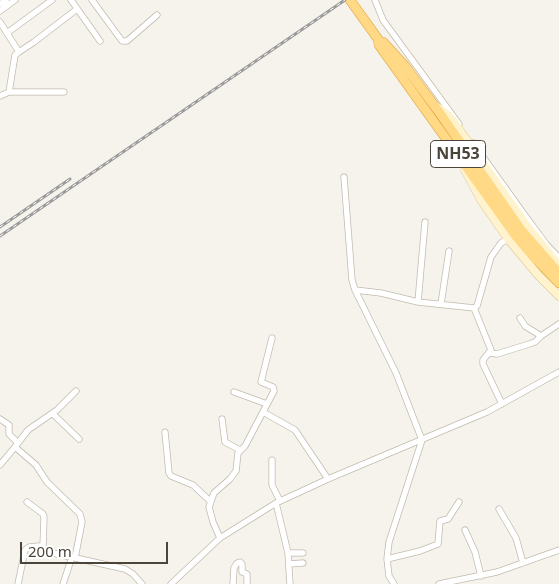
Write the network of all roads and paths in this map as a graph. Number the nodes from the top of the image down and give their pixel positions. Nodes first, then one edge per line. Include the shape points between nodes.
1 (6, 0) edge
2 (15, 0) edge
3 (52, 0) edge
4 (71, 0) edge
5 (92, 0) edge
6 (350, 0) edge
7 (375, 0) edge
8 (0, 4) edge
9 (77, 9) junction
10 (0, 11) edge
11 (157, 15) dead end
12 (0, 22) edge
13 (7, 33) junction
14 (378, 39) junction
15 (100, 42) dead end
16 (19, 52) junction
17 (9, 92) junction
18 (64, 92) dead end
19 (0, 96) edge
20 (434, 105) junction
21 (459, 156) junction
22 (344, 177) dead end
23 (425, 222) dead end
24 (508, 239) junction
25 (449, 251) dead end
26 (559, 258) edge
27 (545, 263) junction
28 (559, 265) edge
29 (559, 273) edge
30 (559, 282) edge
31 (355, 290) junction
32 (559, 296) edge
33 (418, 302) junction
34 (441, 304) junction
35 (474, 308) junction
36 (520, 318) dead end
37 (559, 324) edge
38 (541, 336) junction
39 (272, 338) dead end
40 (490, 353) junction
41 (559, 372) edge
42 (76, 391) dead end
43 (234, 392) dead end
44 (267, 404) junction
45 (502, 404) junction
46 (263, 412) junction
47 (53, 414) junction
48 (0, 419) edge
49 (222, 419) dead end
50 (165, 432) dead end
51 (79, 439) dead end
52 (422, 440) junction
53 (16, 445) junction
54 (240, 450) junction
55 (272, 460) dead end
56 (0, 465) edge
57 (328, 479) junction
58 (210, 501) junction
59 (27, 502) dead end
60 (278, 502) junction
61 (459, 502) dead end
62 (499, 509) dead end
63 (465, 530) dead end
64 (220, 538) junction
65 (43, 547) junction
66 (559, 550) edge
67 (288, 553) junction
68 (303, 553) dead end
69 (73, 558) junction
70 (387, 559) junction
71 (303, 563) dead end
72 (523, 563) junction
73 (289, 564) junction
74 (481, 576) junction
75 (18, 584) edge
76 (63, 584) edge
77 (142, 584) edge
78 (171, 584) edge
79 (233, 584) edge
80 (247, 584) edge
81 (290, 584) edge
82 (394, 584) edge
83 (439, 584) edge

1 - 8 street
2 - 10 street
3 - 13 street
4 - 9 street
5 - 11 street via 122,41
6 - 14 highway, NH53
7 - 26 street via 383,20
9 - 15 street
9 - 16 street
12 - 13 street
13 - 16 street
14 - 20 highway, NH53 via 405,66
14 - 21 highway, NH53 via 379,45
16 - 17 street via 15,55
17 - 18 street
17 - 19 street
20 - 27 highway, NH53
20 - 28 main road via 454,122 522,220
21 - 24 main road via 481,200
21 - 27 highway, NH53 via 515,235
22 - 31 street
23 - 33 street
24 - 32 main road
24 - 35 street via 491,257
25 - 34 street
27 - 29 highway, NH53
27 - 30 highway, NH53
31 - 33 street
31 - 52 street via 396,373
33 - 34 street
34 - 35 street
35 - 40 street
36 - 38 street via 525,326
37 - 38 street
38 - 40 street via 526,345
39 - 44 street via 261,378 262,384 274,388
40 - 45 street via 483,364
41 - 45 street
42 - 47 street
43 - 44 street
44 - 46 street
45 - 52 street
46 - 54 street
46 - 57 street via 295,430
47 - 51 street
47 - 53 street via 32,427
48 - 53 street via 9,425 9,434
49 - 54 street via 225,442
50 - 58 street via 169,473 193,485
52 - 57 street
52 - 70 street via 389,542
53 - 56 street
53 - 69 street via 36,465 46,482 80,514 82,522
54 - 58 street via 236,470
55 - 60 street via 272,485
57 - 60 street
58 - 64 street via 210,513
59 - 65 street via 43,514
60 - 64 street
60 - 67 street
61 - 70 street via 448,519 440,521 438,544
62 - 72 street via 516,538
63 - 74 street via 476,552
64 - 78 street
65 - 69 street
65 - 75 street via 24,550
66 - 72 street
67 - 68 street
67 - 73 street
69 - 76 street
69 - 77 street via 125,569
70 - 82 street via 389,576
71 - 73 street
72 - 74 street
73 - 81 street
74 - 83 street
79 - 80 street via 234,568 240,562 242,572 247,574

